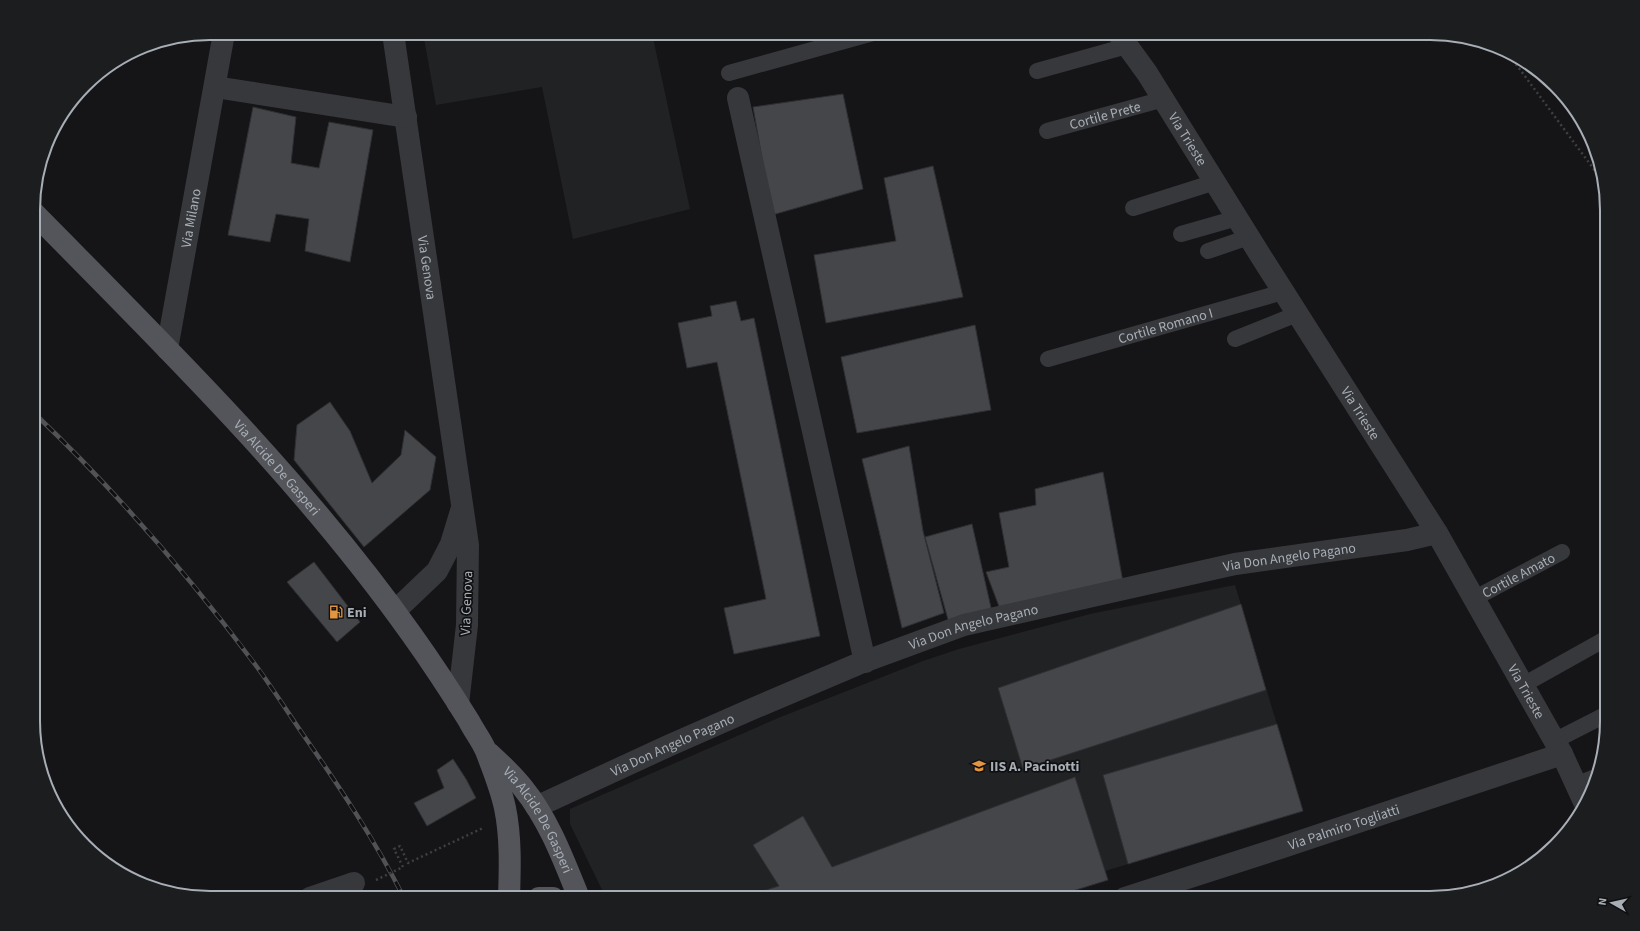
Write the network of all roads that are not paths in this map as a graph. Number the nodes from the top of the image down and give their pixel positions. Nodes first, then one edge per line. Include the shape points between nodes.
1 (223, 40) edge
2 (394, 40) edge
3 (848, 40) edge
4 (1120, 40) edge
5 (1124, 40) edge
6 (1037, 71) dead end
7 (729, 73) dead end
8 (215, 87) junction
9 (738, 98) dead end
10 (1164, 99) junction
11 (406, 117) junction
12 (1047, 131) dead end
13 (1215, 182) junction
14 (1133, 208) dead end
15 (1237, 218) junction
16 (40, 220) edge
17 (1181, 234) dead end
18 (1249, 237) junction
19 (1208, 251) dead end
20 (1283, 292) junction
21 (1297, 314) junction
22 (1235, 339) dead end
23 (166, 350) junction
24 (1048, 359) dead end
25 (463, 502) junction
26 (1437, 532) junction
27 (1562, 552) dead end
28 (1475, 598) junction
29 (395, 611) junction
30 (1600, 642) edge
31 (865, 662) junction
32 (1523, 686) junction
33 (458, 704) junction
34 (1600, 719) edge
35 (1558, 747) junction
36 (485, 749) junction
37 (1585, 789) edge
38 (536, 807) junction
39 (354, 883) dead end
40 (331, 891) edge
41 (509, 891) edge
42 (576, 891) edge
43 (1147, 891) edge

1 - 8 street, Via Milano
2 - 11 street, Via Genova
3 - 7 lane
4 - 6 lane
5 - 10 street, Via Trieste
8 - 11 street
8 - 23 street, Via Milano
9 - 31 street
10 - 12 lane, Cortile Prete
10 - 13 street, Via Trieste
11 - 25 street, Via Genova
13 - 14 lane
13 - 15 street, Via Trieste
15 - 17 lane
15 - 18 street, Via Trieste
16 - 23 main road, Via Alcide De Gasperi
18 - 19 lane
18 - 20 street, Via Trieste
20 - 21 street, Via Trieste
20 - 24 lane, Cortile Romano I
21 - 22 lane
21 - 26 street, Via Trieste
23 - 29 main road, Via Alcide De Gasperi via 272,460 317,512
25 - 29 street, Via Genova via 451,544 438,571
25 - 33 street, Via Genova via 468,545 467,625
26 - 28 street, Via Trieste
26 - 31 street, Via Don Angelo Pagano via 1408,540 1235,564 964,625
27 - 28 lane, Cortile Amato
28 - 32 street, Via Trieste
29 - 33 main road, Via Alcide De Gasperi
30 - 32 lane
31 - 38 street, Via Don Angelo Pagano via 668,746
32 - 35 street, Via Trieste
33 - 36 main road, Via Alcide De Gasperi
34 - 35 lane
35 - 37 street, Via Trieste
35 - 43 street, Via Palmiro Togliatti via 1280,848
36 - 38 main road, Via Alcide De Gasperi via 514,777
36 - 41 main road, Via Alcide De Gasperi via 506,814 510,853
38 - 42 main road, Via Alcide De Gasperi via 558,848
39 - 40 street

